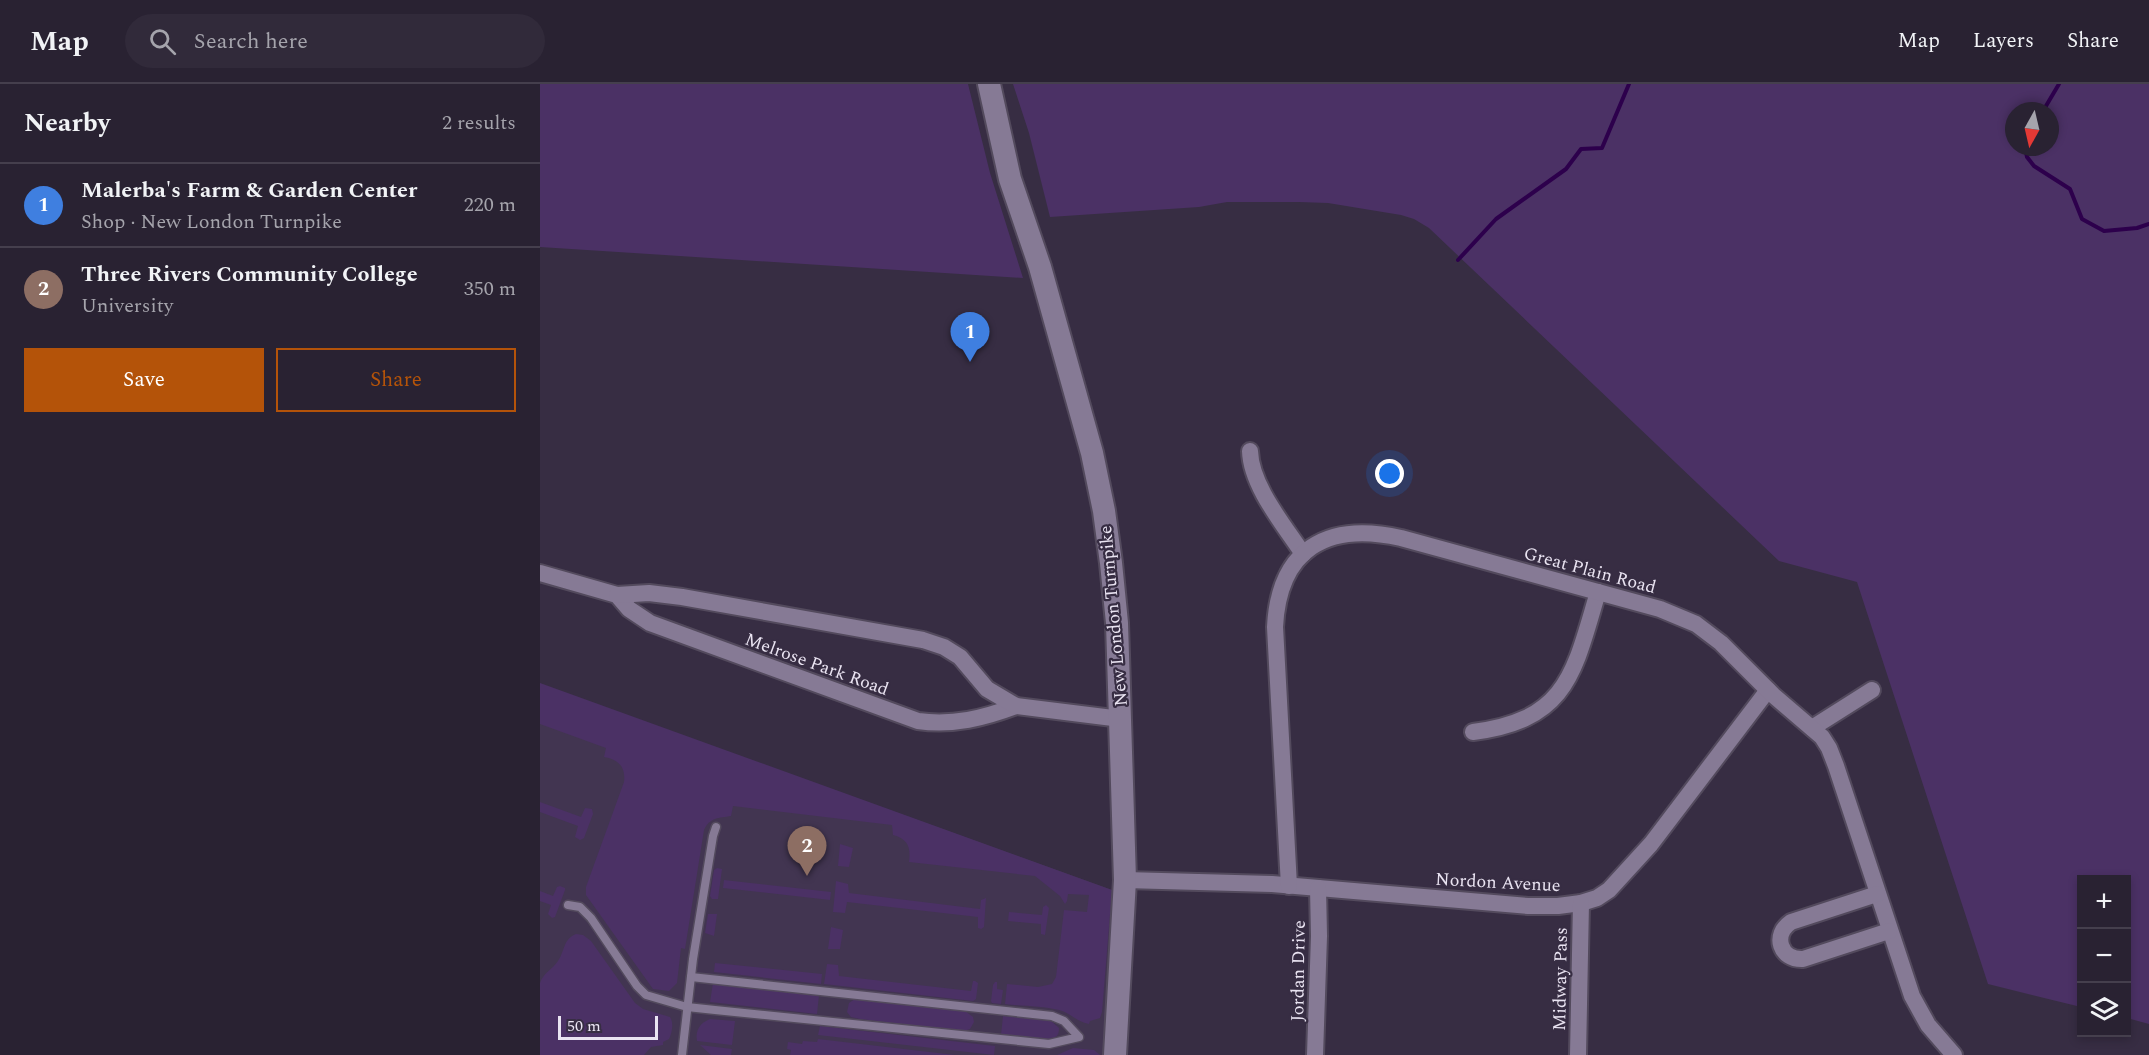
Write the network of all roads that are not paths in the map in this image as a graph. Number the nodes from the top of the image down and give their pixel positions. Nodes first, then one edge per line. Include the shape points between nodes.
1 (989, 84) edge
2 (1250, 451) dead end
3 (1303, 554) junction
4 (540, 573) edge
5 (1598, 592) junction
6 (617, 595) junction
7 (1768, 690) junction
8 (1872, 690) dead end
9 (1016, 706) junction
10 (1121, 719) junction
11 (1812, 728) junction
12 (1473, 732) dead end
13 (716, 826) dead end
14 (1125, 880) junction
15 (1288, 886) junction
16 (1318, 888) junction
17 (1877, 894) junction
18 (1581, 903) junction
19 (568, 905) dead end
20 (1889, 930) junction
21 (691, 977) junction
22 (687, 1007) junction
23 (682, 1055) edge
24 (1115, 1055) edge
25 (1315, 1055) edge
26 (1578, 1055) edge
27 (1954, 1055) edge

1 - 10 main road, New London Turnpike via 1011,179 1092,453 1111,563
2 - 3 street via 1258,483
3 - 5 street, Great Plain Road via 1336,535 1380,534
3 - 15 street, Great Plain Road via 1284,584 1275,627
4 - 6 street, Melrose Park Road
5 - 7 street, Great Plain Road via 1696,624 1727,648
5 - 12 street via 1577,662 1557,695 1524,719
6 - 9 street, Melrose Park Road via 650,593 682,597 933,643 960,657 987,689
6 - 9 street, Melrose Park Road via 650,623 918,721 972,720
7 - 11 street, Great Plain Road
7 - 18 street, Nordon Avenue via 1627,872 1604,894
8 - 11 street
9 - 10 street, Melrose Park Road
10 - 14 main road, New London Turnpike
11 - 17 street, Great Plain Road via 1832,753
13 - 21 lane
14 - 15 street, Nordon Avenue
14 - 24 main road, New London Turnpike
15 - 16 street, Nordon Avenue
16 - 18 street, Nordon Avenue via 1528,906
16 - 25 street, Jordan Drive
17 - 20 street, Great Plain Road
17 - 20 street via 1791,922 1782,929 1780,944 1787,955 1801,959
18 - 26 street, Midway Pass
19 - 22 lane via 580,907 591,918 641,991
20 - 27 street, Great Plain Road via 1917,1008
21 - 22 lane
21 - 22 lane via 1052,1016 1064,1021 1079,1037 1049,1044
22 - 23 lane

